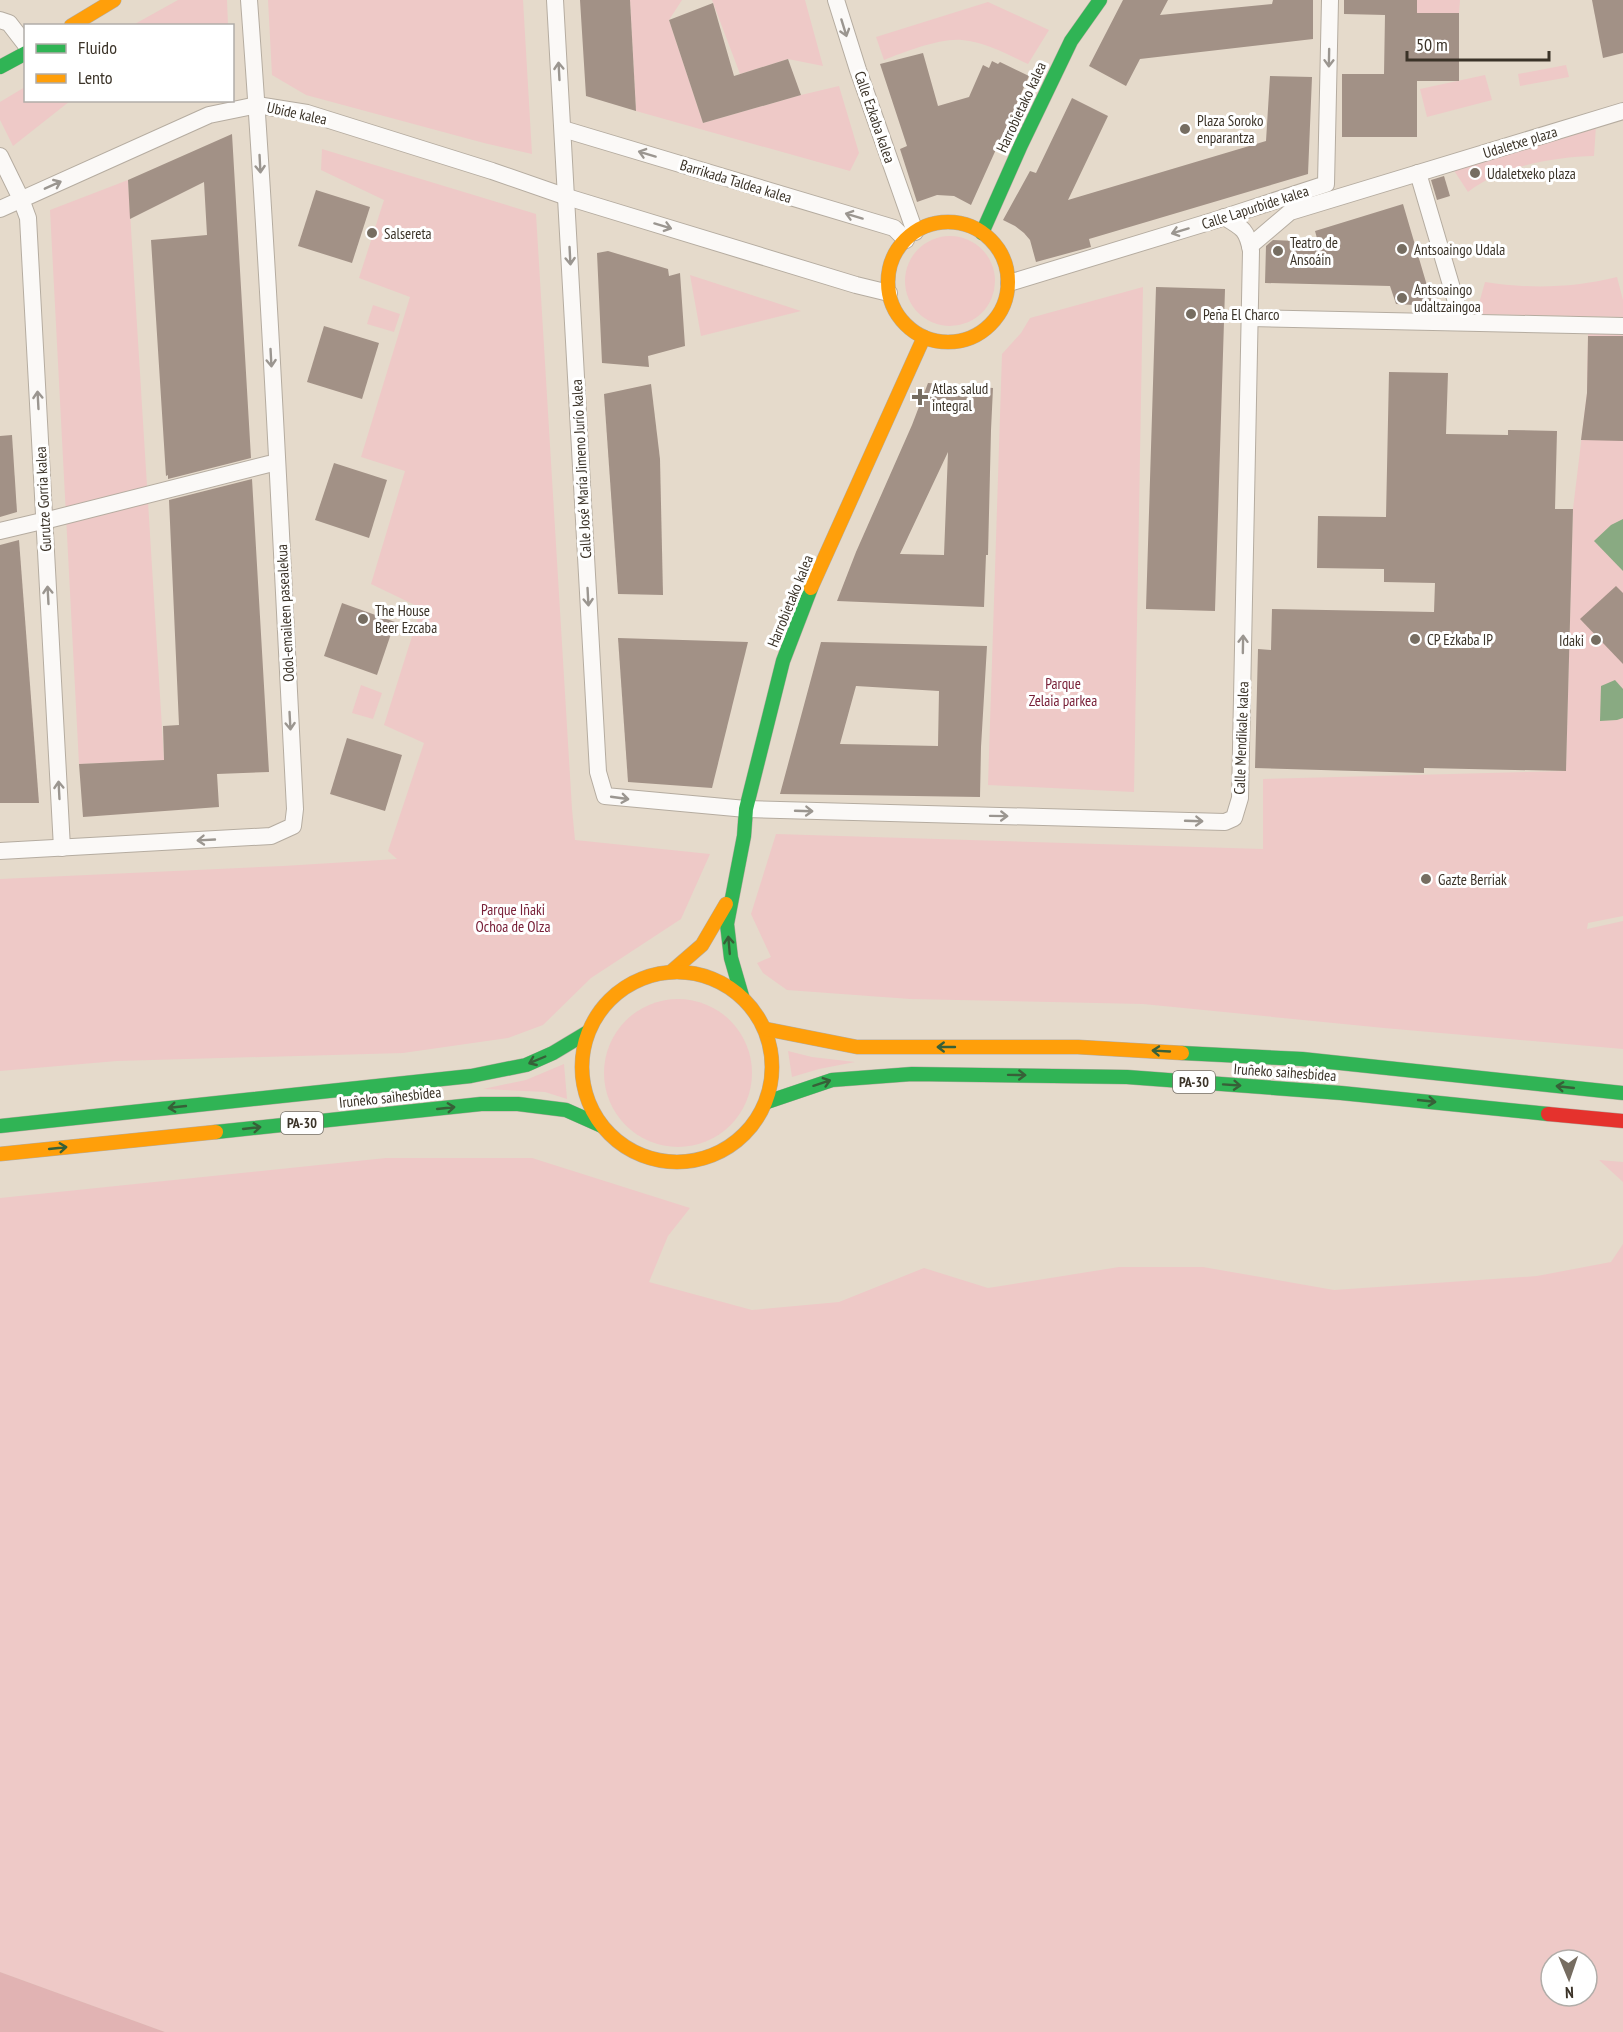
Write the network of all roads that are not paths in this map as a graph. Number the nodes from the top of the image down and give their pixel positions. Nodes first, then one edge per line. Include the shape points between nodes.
1 (113, 0) edge
2 (249, 0) edge
3 (555, 0) edge
4 (836, 0) edge
5 (1100, 0) edge
6 (1330, 0) edge
7 (0, 20) edge
8 (74, 24) edge
9 (24, 42) edge
10 (24, 53) edge
11 (0, 67) edge
12 (257, 105) junction
13 (1623, 111) edge
14 (562, 129) junction
15 (0, 156) edge
16 (1418, 173) junction
17 (567, 197) junction
18 (21, 199) junction
19 (0, 209) edge
20 (1224, 217) junction
21 (982, 233) junction
22 (911, 236) junction
23 (1250, 246) junction
24 (1009, 283) junction
25 (889, 293) junction
26 (1250, 318) junction
27 (1462, 322) junction
28 (1623, 326) edge
29 (924, 337) junction
30 (269, 464) dead end
31 (0, 531) edge
32 (746, 809) junction
33 (62, 848) junction
34 (0, 851) edge
35 (732, 892) junction
36 (672, 971) junction
37 (742, 996) junction
38 (766, 1029) junction
39 (588, 1032) junction
40 (1623, 1093) edge
41 (767, 1102) junction
42 (1623, 1121) edge
43 (0, 1126) edge
44 (602, 1126) junction
45 (0, 1154) edge

1 - 8 main road
2 - 12 street
14 -> 3 street, Calle José María Jimeno Jurío kalea
4 -> 22 street, Calle Ezkaba kalea
5 - 21 main road, Harrobietako kalea via 1071,41
6 -> 20 street, Calle Lapurbide kalea via 1326,184
7 - 9 street via 9,23
10 - 11 main road
12 - 17 street, Ubide kalea via 307,112
18 -> 12 street, Ubide kalea via 209,115
12 -> 33 street, Odol-emaileen pasealekua via 293,826 271,836
13 - 16 street, Udaletxe plaza
14 - 17 street, Calle José María Jimeno Jurío kalea
22 -> 14 street, Barrikada Taldea kalea
15 - 18 street, Gurutze Gorria kalea
16 - 23 street, Udaletxe plaza via 1290,212
16 - 27 street
17 -> 25 street
17 -> 32 street, Calle José María Jimeno Jurío kalea via 598,772 605,796
18 - 19 street, Ubide kalea
33 -> 18 street, Gurutze Gorria kalea via 28,218
20 - 23 street via 1243,228
20 -> 24 street, Calle Lapurbide kalea
21 - 22 main road via 966,225 949,223 931,225
21 - 24 main road via 996,246 1006,264
22 - 25 main road via 895,255
23 - 26 street, Calle Mendikale kalea
24 - 29 main road via 996,320 981,333 943,342
25 - 29 main road via 908,327
26 - 27 street
32 -> 26 street, Calle Mendikale kalea via 1225,822 1234,818 1240,798
27 - 28 street
29 - 32 main road, Harrobietako kalea via 803,606 783,661
30 - 31 street
32 - 35 main road, Harrobietako kalea
33 - 34 street, Odol-emaileen pasealekua
35 - 36 main road, Harrobietako kalea via 702,945
37 -> 35 main road, Harrobietako kalea via 729,947 727,924
36 - 37 main road, PA-30 via 698,973 721,981
36 - 39 main road, PA-30 via 645,976 621,989 601,1008
37 - 38 main road, PA-30
40 -> 38 main road, Iruñeko saihesbidea / PA-30 via 1302,1059 1078,1047 856,1047
38 - 41 main road, PA-30 via 773,1077
39 -> 43 main road, Iruñeko saihesbidea / PA-30 via 526,1065 471,1076
39 - 44 main road, PA-30 via 581,1064 586,1097
41 -> 42 main road, Iruñeko saihesbidea / PA-30 via 832,1080 912,1074 1115,1077 1341,1093
41 - 44 main road, PA-30 via 753,1126 731,1146 705,1158 677,1162 648,1158 622,1146
45 -> 44 main road, Iruñeko saihesbidea / PA-30 via 482,1104 566,1110

